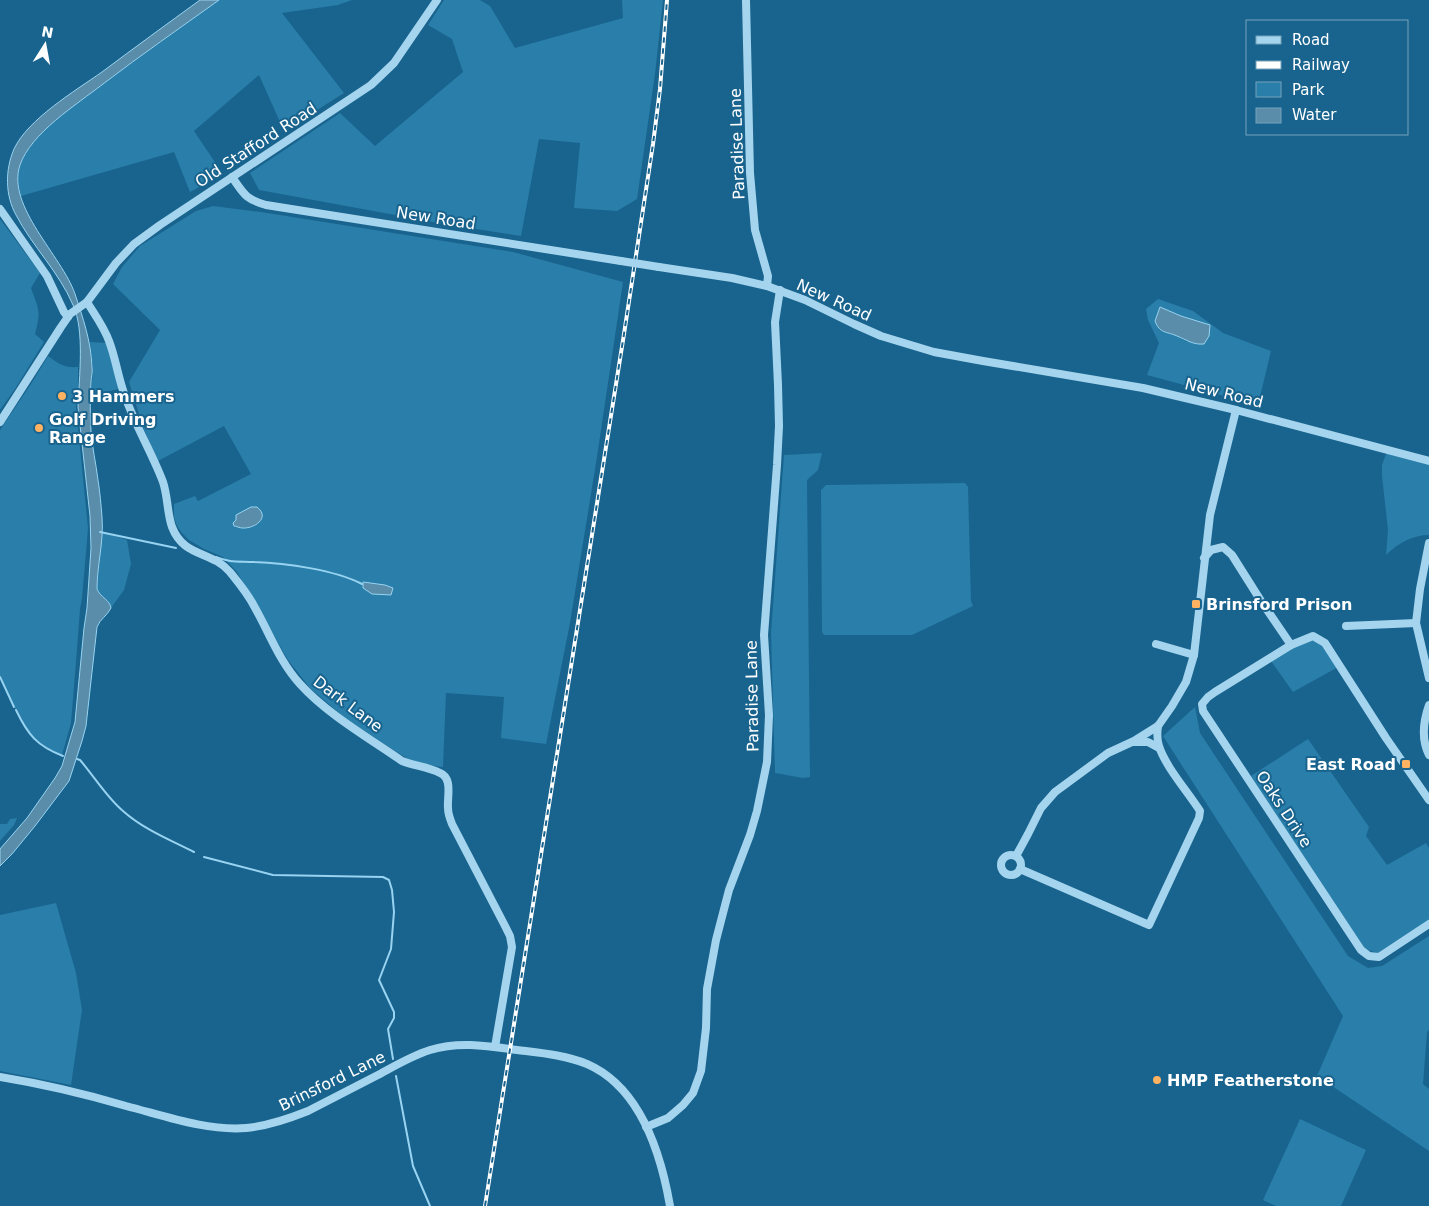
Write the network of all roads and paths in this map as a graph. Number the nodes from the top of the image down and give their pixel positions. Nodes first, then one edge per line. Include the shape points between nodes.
1 (437, 0) edge
2 (746, 0) edge
3 (232, 177) junction
4 (0, 209) edge
5 (767, 286) junction
6 (780, 290) junction
7 (85, 304) junction
8 (69, 316) junction
9 (1236, 410) junction
10 (0, 422) edge
11 (1429, 461) edge
12 (1429, 543) edge
13 (1204, 558) junction
14 (1416, 623) junction
15 (1346, 626) dead end
16 (1156, 644) dead end
17 (1291, 645) junction
18 (1194, 655) junction
19 (1429, 678) edge
20 (1429, 705) edge
21 (1158, 726) junction
22 (1131, 742) junction
23 (1159, 748) junction
24 (1429, 755) edge
25 (1429, 800) edge
26 (1016, 856) junction
27 (1020, 869) junction
28 (1429, 924) edge
29 (495, 1047) junction
30 (0, 1077) edge
31 (646, 1128) junction
32 (670, 1206) edge

1 - 3 street, Old Stafford Road via 394,63 371,85
2 - 5 street, Paradise Lane via 750,173 755,230 768,276
3 - 5 street, New Road, bridge via 246,196 266,205
3 - 7 street, Old Stafford Road via 134,244
4 - 8 street via 47,276
5 - 6 street, New Road
6 - 9 street, New Road via 881,336 934,352 1143,388
6 - 31 street, Paradise Lane via 775,322 778,446 764,636 768,683 767,762 757,811 729,890 716,940 707,989 702,1071 693,1093 683,1105 668,1118
7 - 8 street, Old Stafford Road
7 - 29 street, Dark Lane via 102,324 108,337 124,395 163,483 172,526 179,540 185,547 217,561 230,572 254,605 282,660 315,699 402,761 439,772 448,780 448,811 452,824 510,936 512,947
8 - 10 street
9 - 11 street, New Road
9 - 13 street via 1210,515
12 - 14 street
13 - 17 street via 1211,550 1222,547 1232,555
13 - 18 street
14 - 15 street
14 - 19 street
16 - 18 street
17 - 25 street, Oaks Drive via 1313,636 1325,642
17 - 28 street, Oaks Drive via 1208,697 1202,704 1203,711 1361,950 1369,956 1379,957
18 - 21 street via 1186,682
20 - 24 street via 1423,734
21 - 22 street
21 - 23 street
22 - 23 street via 1148,742
22 - 26 street via 1108,753 1055,792 1041,808
23 - 27 street via 1200,811 1149,925
26 - 27 street
26 - 27 street via 1004,857 1001,867 1010,875
29 - 30 street, Brinsford Lane via 469,1045 431,1050 292,1118 245,1128 197,1124
29 - 31 street, Brinsford Lane via 558,1055 602,1072 630,1098
31 - 32 street, Brinsford Lane via 658,1154

